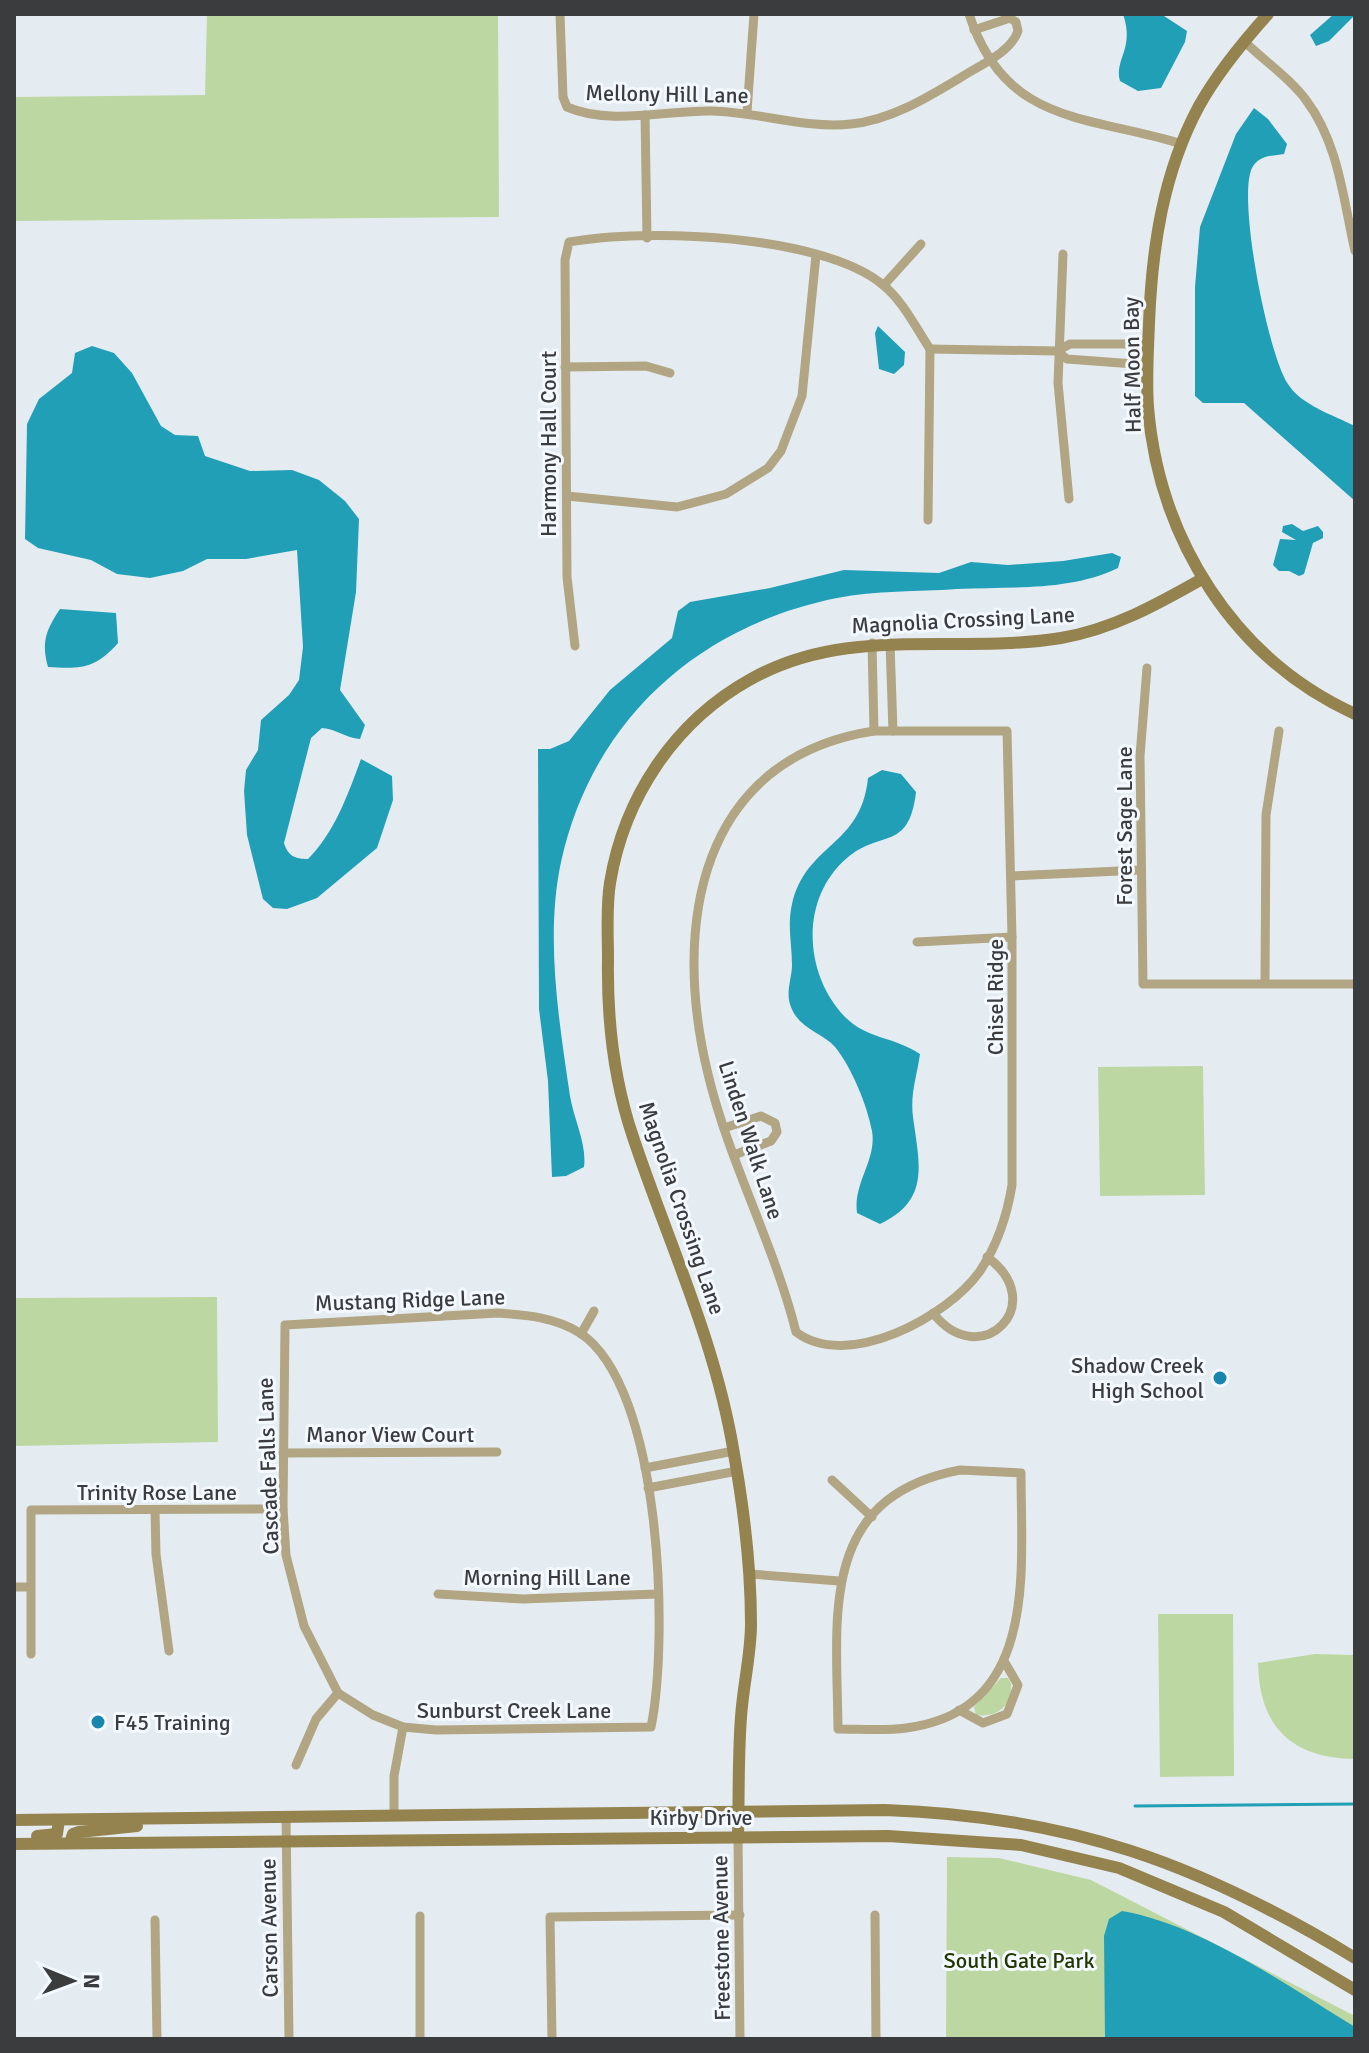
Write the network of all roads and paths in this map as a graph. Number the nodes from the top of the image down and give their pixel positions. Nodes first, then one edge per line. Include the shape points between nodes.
1 (560, 14) edge
2 (754, 14) edge
3 (969, 14) edge
4 (1268, 14) edge
5 (974, 30) junction
6 (1244, 41) junction
7 (990, 60) junction
8 (747, 112) junction
9 (645, 115) junction
10 (1182, 144) junction
11 (647, 238) junction
12 (921, 244) dead end
13 (1355, 251) edge
14 (1063, 254) dead end
15 (816, 255) junction
16 (884, 285) junction
17 (1148, 344) junction
18 (930, 349) junction
19 (1057, 351) junction
20 (1148, 365) junction
21 (565, 367) junction
22 (670, 373) dead end
23 (567, 496) junction
24 (1069, 499) dead end
25 (928, 520) dead end
26 (1202, 579) junction
27 (872, 643) junction
28 (890, 643) junction
29 (575, 646) dead end
30 (1147, 668) dead end
31 (1355, 714) edge
32 (874, 731) junction
33 (893, 731) junction
34 (1007, 731) joint
35 (1279, 731) dead end
36 (1141, 870) junction
37 (1011, 876) junction
38 (1012, 937) junction
39 (917, 942) dead end
40 (1265, 983) junction
41 (1355, 984) edge
42 (724, 1128) junction
43 (734, 1155) junction
44 (987, 1257) junction
45 (594, 1311) dead end
46 (933, 1313) junction
47 (285, 1325) joint
48 (581, 1334) junction
49 (810, 1343) joint
50 (734, 1451) junction
51 (497, 1452) dead end
52 (283, 1453) junction
53 (645, 1468) junction
54 (737, 1471) junction
55 (832, 1480) dead end
56 (648, 1488) junction
57 (283, 1509) junction
58 (155, 1511) junction
59 (872, 1517) junction
60 (750, 1574) junction
61 (839, 1581) junction
62 (14, 1587) edge
63 (29, 1587) junction
64 (438, 1594) dead end
65 (657, 1594) junction
66 (169, 1651) dead end
67 (31, 1654) dead end
68 (1004, 1661) junction
69 (338, 1693) junction
70 (959, 1710) junction
71 (403, 1727) junction
72 (296, 1765) dead end
73 (739, 1812) junction
74 (394, 1816) junction
75 (286, 1817) junction
76 (159, 1818) junction
77 (14, 1820) edge
78 (59, 1820) junction
79 (1085, 1835) junction
80 (14, 1836) edge
81 (738, 1837) junction
82 (286, 1839) junction
83 (70, 1843) junction
84 (14, 1844) edge
85 (1079, 1858) junction
86 (740, 1915) junction
87 (875, 1915) dead end
88 (420, 1916) dead end
89 (155, 1920) dead end
90 (1355, 1958) edge
91 (1355, 1990) edge
92 (157, 2039) edge
93 (289, 2039) edge
94 (420, 2039) edge
95 (552, 2039) edge
96 (740, 2039) edge
97 (876, 2039) edge

1 - 9 street, Mellony Hill Lane via 567,107
2 - 8 street
3 - 5 street
4 - 6 main road, Half Moon Bay
5 - 7 street
5 - 7 street, Mellony Hill Lane via 1003,18 1016,22 1016,37
6 - 10 main road, Half Moon Bay via 1198,107
6 - 13 street via 1305,97 1317,116 1337,163
7 - 8 street, Mellony Hill Lane via 902,109 863,122 824,124
7 - 10 street via 1015,88 1046,109
8 - 9 street, Mellony Hill Lane
9 - 11 street
10 - 17 main road, Half Moon Bay via 1156,232
11 - 15 street via 744,240
11 - 21 street, Harmony Hall Court via 569,242
12 - 16 street
14 - 19 street
15 - 16 street
15 - 23 street via 802,396 781,451 768,468 726,494 677,507
16 - 18 street
17 - 19 street via 1070,344
17 - 20 main road, Half Moon Bay
18 - 19 street
18 - 25 street
19 - 20 street via 1067,359
19 - 24 street
20 - 26 main road, Half Moon Bay via 1157,466 1171,514
21 - 22 street via 646,366
21 - 23 street, Harmony Hall Court
23 - 29 street, Harmony Hall Court via 567,589
26 - 28 main road, Magnolia Crossing Lane via 1138,615 1078,634
26 - 31 main road, Half Moon Bay via 1246,638 1269,659 1314,693
27 - 28 main road, Magnolia Crossing Lane
27 - 32 street
27 - 50 main road, Magnolia Crossing Lane via 821,651 774,667 722,697 683,731 635,800 609,887 607,976 619,1080 632,1135 708,1345
28 - 33 street
30 - 36 street, Forest Sage Lane via 1140,756
32 - 33 street, Linden Walk Lane
32 - 42 street, Linden Walk Lane via 813,747 769,775 729,818 711,852 698,901 697,987 703,1052
33 - 34 street, Linden Walk Lane
34 - 37 street, Chisel Ridge
35 - 40 street via 1266,815
36 - 37 street
36 - 40 street, Forest Sage Lane via 1143,984
37 - 38 street, Chisel Ridge
38 - 39 street
38 - 44 street, Chisel Ridge via 1012,1185 1007,1216
40 - 41 street
42 - 43 street, Linden Walk Lane
42 - 43 street via 761,1116 775,1123 771,1141
43 - 49 street, Linden Walk Lane via 796,1332
44 - 46 street, Chisel Ridge via 953,1299
44 - 46 street via 1003,1269 1014,1289 1014,1306 999,1330 981,1337 955,1335
45 - 48 street
46 - 49 street, Chisel Ridge via 874,1340
47 - 48 street, Mustang Ridge Lane via 498,1313 530,1315
47 - 52 street, Cascade Falls Lane
48 - 53 street via 622,1384
50 - 53 street
50 - 54 main road, Magnolia Crossing Lane
51 - 52 street, Manor View Court
52 - 57 street, Cascade Falls Lane
53 - 56 street
54 - 56 street
54 - 60 main road, Magnolia Crossing Lane
55 - 59 street
56 - 65 street
57 - 58 street, Trinity Rose Lane
57 - 69 street, Cascade Falls Lane via 294,1594
58 - 63 street, Trinity Rose Lane via 31,1510
58 - 66 street
59 - 61 street
59 - 68 street via 905,1489 945,1473 1021,1473 1019,1612
60 - 61 street
60 - 73 main road, Magnolia Crossing Lane
61 - 70 street via 838,1729 907,1728
62 - 63 street
63 - 67 street
64 - 65 street, Morning Hill Lane via 523,1599
65 - 71 street, Sunburst Creek Lane via 659,1657 651,1727
68 - 70 street via 987,1686
68 - 70 street via 1018,1685 1007,1714 983,1723
69 - 71 street, Sunburst Creek Lane
69 - 72 street via 316,1719
71 - 74 street via 394,1776
73 - 74 main road, Kirby Drive
73 - 79 main road, Kirby Drive via 954,1812
73 - 81 main road, Magnolia Crossing Lane
74 - 75 main road, Kirby Drive
75 - 76 main road, Kirby Drive
75 - 82 street, Carson Avenue
76 - 78 main road, Kirby Drive
76 - 83 main road via 73,1834
77 - 78 main road, Kirby Drive
78 - 80 main road via 57,1834
79 - 85 main road
79 - 90 main road, Kirby Drive via 1166,1860 1249,1897
81 - 82 main road, Kirby Drive
81 - 85 main road, Kirby Drive via 888,1836 1021,1845
81 - 86 street, Freestone Avenue
82 - 83 main road, Kirby Drive
82 - 93 street, Carson Avenue
83 - 84 main road, Kirby Drive
85 - 91 main road, Kirby Drive via 1119,1868 1224,1912
86 - 95 street via 550,1917
86 - 96 street, Freestone Avenue
87 - 97 street
88 - 94 street
89 - 92 street

